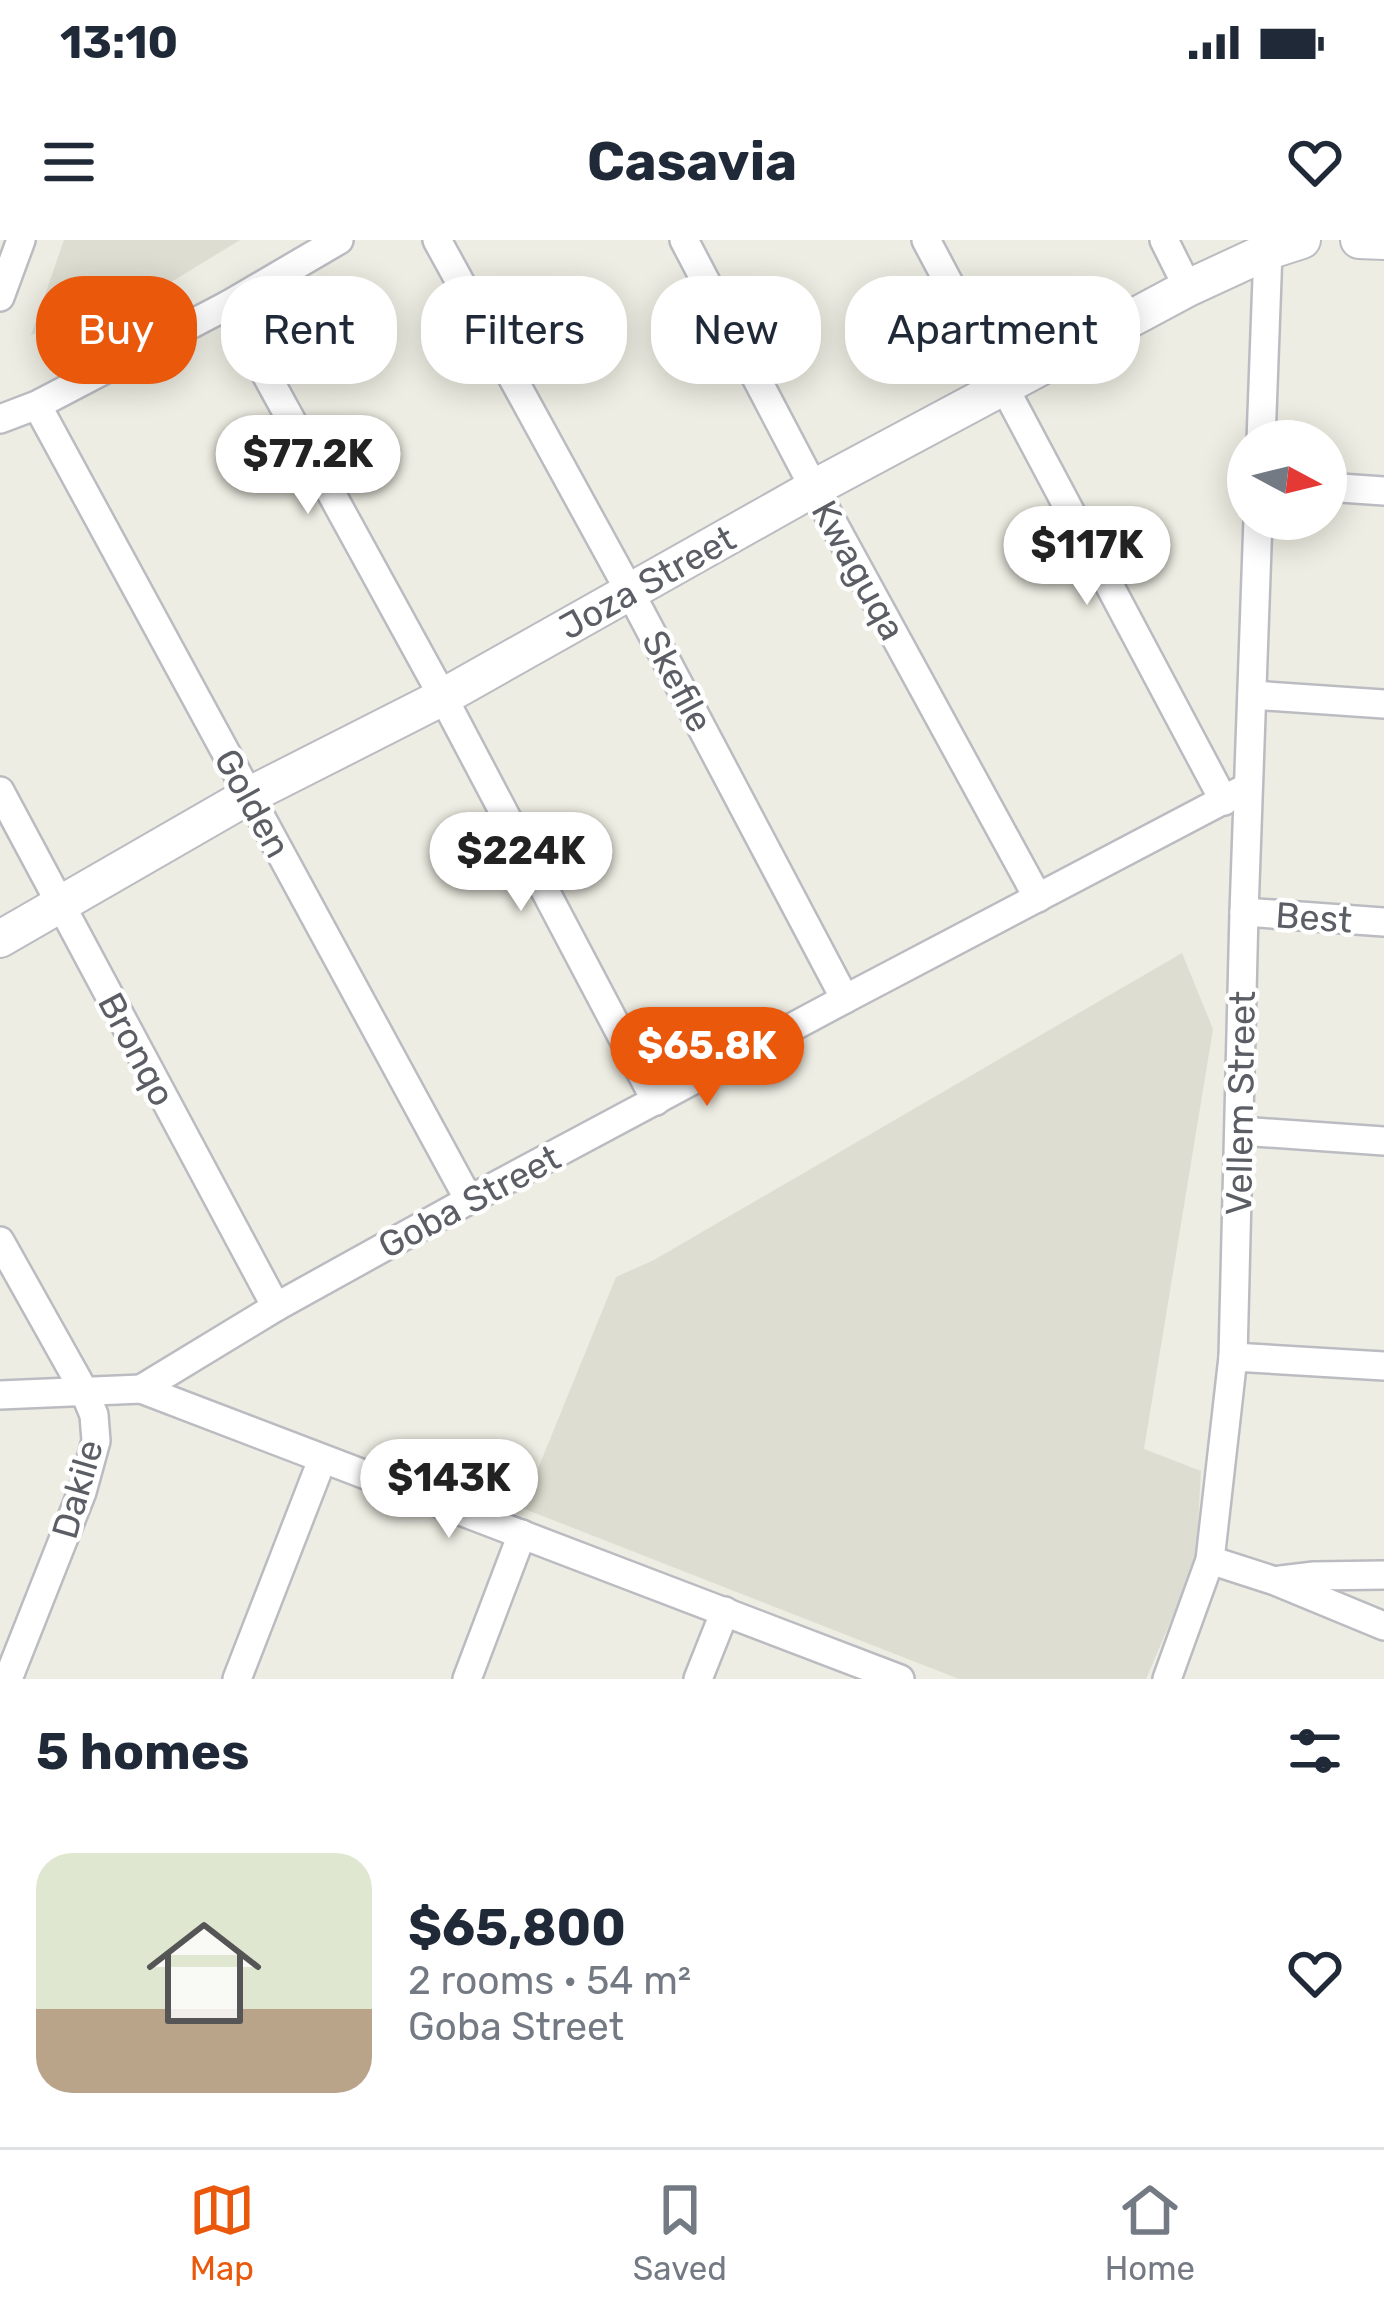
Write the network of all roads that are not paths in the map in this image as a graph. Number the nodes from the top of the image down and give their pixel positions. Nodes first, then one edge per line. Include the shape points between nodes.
1 (21, 240) edge
2 (339, 240) edge
3 (437, 240) edge
4 (683, 240) edge
5 (926, 240) edge
6 (1164, 240) edge
7 (1359, 240) edge
8 (1384, 241) edge
9 (1285, 246) edge
10 (278, 276) edge
11 (1188, 288) junction
12 (0, 297) edge
13 (221, 309) edge
14 (271, 384) edge
15 (1005, 386) junction
16 (37, 405) junction
17 (0, 419) edge
18 (1264, 420) edge
19 (814, 488) junction
20 (1347, 488) edge
21 (1384, 490) edge
22 (1257, 540) edge
23 (630, 592) junction
24 (1252, 695) junction
25 (443, 698) junction
26 (1384, 704) edge
27 (0, 791) edge
28 (1236, 794) junction
29 (250, 795) junction
30 (1038, 898) junction
31 (60, 905) junction
32 (1244, 912) junction
33 (1384, 922) edge
34 (0, 939) edge
35 (845, 999) junction
36 (656, 1101) junction
37 (1240, 1130) junction
38 (1384, 1141) edge
39 (469, 1201) junction
40 (0, 1241) edge
41 (276, 1306) junction
42 (1233, 1357) junction
43 (1384, 1366) edge
44 (141, 1389) junction
45 (84, 1391) junction
46 (0, 1395) edge
47 (322, 1460) junction
48 (522, 1534) junction
49 (1210, 1560) junction
50 (1384, 1575) edge
51 (1275, 1581) junction
52 (724, 1611) junction
53 (1384, 1626) edge
54 (8, 1679) edge
55 (237, 1679) edge
56 (467, 1679) edge
57 (698, 1679) edge
58 (900, 1679) edge
59 (1167, 1679) edge

1 - 12 street
2 - 10 street
3 - 23 street, Skefile
4 - 19 street, Kwaguqa
5 - 15 street
6 - 11 street
7 - 8 street
9 - 11 street, Joza Street
9 - 18 street
11 - 15 street, Joza Street
13 - 16 street
14 - 25 street
15 - 19 street, Joza Street
15 - 28 street
16 - 17 street
16 - 29 street, Golden
19 - 23 street, Joza Street
19 - 30 street, Kwaguqa
20 - 21 street
22 - 24 street, Vellem Street
23 - 25 street, Joza Street
23 - 35 street, Skefile
24 - 26 street
24 - 28 street, Vellem Street
25 - 29 street, Joza Street
25 - 36 street
27 - 31 street, Bronqo
28 - 30 street, Goba Street
28 - 32 street, Vellem Street
29 - 31 street, Joza Street
29 - 39 street, Golden
30 - 35 street, Goba Street
31 - 34 street, Joza Street
31 - 41 street, Bronqo
32 - 33 street, Best
32 - 37 street, Vellem Street
35 - 36 street, Goba Street
36 - 39 street, Goba Street
37 - 38 street
37 - 42 street, Vellem Street
39 - 41 street, Goba Street
40 - 45 street, Dakile
41 - 44 street, Goba Street
42 - 43 street
42 - 49 street, Vellem Street
44 - 45 street
44 - 47 street
45 - 46 street
45 - 54 street, Dakile via 97,1426 92,1462
47 - 48 street
47 - 55 street
48 - 52 street
48 - 56 street
49 - 51 street
49 - 59 street, Vellem Street
50 - 51 street
51 - 53 street
52 - 57 street
52 - 58 street

